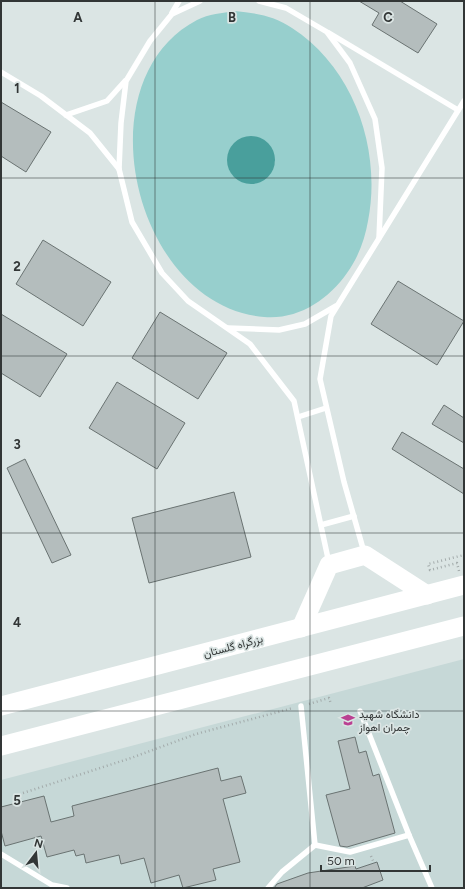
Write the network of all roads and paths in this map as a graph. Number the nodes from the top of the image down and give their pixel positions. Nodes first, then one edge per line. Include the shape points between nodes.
1 (179, 1) edge
2 (200, 1) edge
3 (259, 1) edge
4 (277, 1) edge
5 (286, 8) junction
6 (172, 14) junction
7 (327, 32) junction
8 (1, 72) edge
9 (126, 81) junction
10 (464, 101) edge
11 (458, 110) junction
12 (66, 115) junction
13 (119, 169) junction
14 (379, 238) junction
15 (338, 305) junction
16 (228, 328) junction
17 (326, 408) junction
18 (298, 417) junction
19 (354, 516) junction
20 (321, 525) junction
21 (365, 555) junction
22 (464, 555) edge
23 (329, 565) junction
24 (449, 565) dead end
25 (464, 585) edge
26 (427, 595) junction
27 (464, 626) edge
28 (301, 628) junction
29 (331, 704) dead end
30 (1, 706) edge
31 (301, 706) junction
32 (360, 711) dead end
33 (1, 746) edge
34 (23, 793) dead end
35 (409, 835) junction
36 (315, 846) junction
37 (1, 854) edge
38 (67, 888) edge
39 (268, 888) edge
40 (432, 888) edge

1 - 6 lane
2 - 6 lane
3 - 5 lane
4 - 5 lane
5 - 7 lane
6 - 9 lane via 150,41
7 - 11 lane
7 - 14 lane via 350,63 375,119 382,168
8 - 12 lane via 41,96
9 - 12 lane via 107,101
9 - 13 lane via 120,123
10 - 11 lane
11 - 14 lane
12 - 13 lane via 90,133
13 - 16 lane via 132,222 162,273 188,301
14 - 15 lane
15 - 16 lane via 305,324 278,330
15 - 17 lane via 331,316 320,379
16 - 18 lane via 250,344 294,401
17 - 18 lane
17 - 19 lane
18 - 20 lane
19 - 20 lane
19 - 21 lane
20 - 23 lane
21 - 23 highway
21 - 26 highway
22 - 24 path via 428,564 430,570
23 - 28 highway
25 - 26 highway, بزرگراه گلستان
26 - 28 highway, بزرگراه گلستان
27 - 33 highway
28 - 30 highway, بزرگراه گلستان
29 - 31 path via 329,698
31 - 34 path via 196,734
31 - 36 lane
32 - 35 lane
35 - 36 lane via 350,852
35 - 40 lane
36 - 39 lane via 282,872
37 - 38 lane via 52,885

